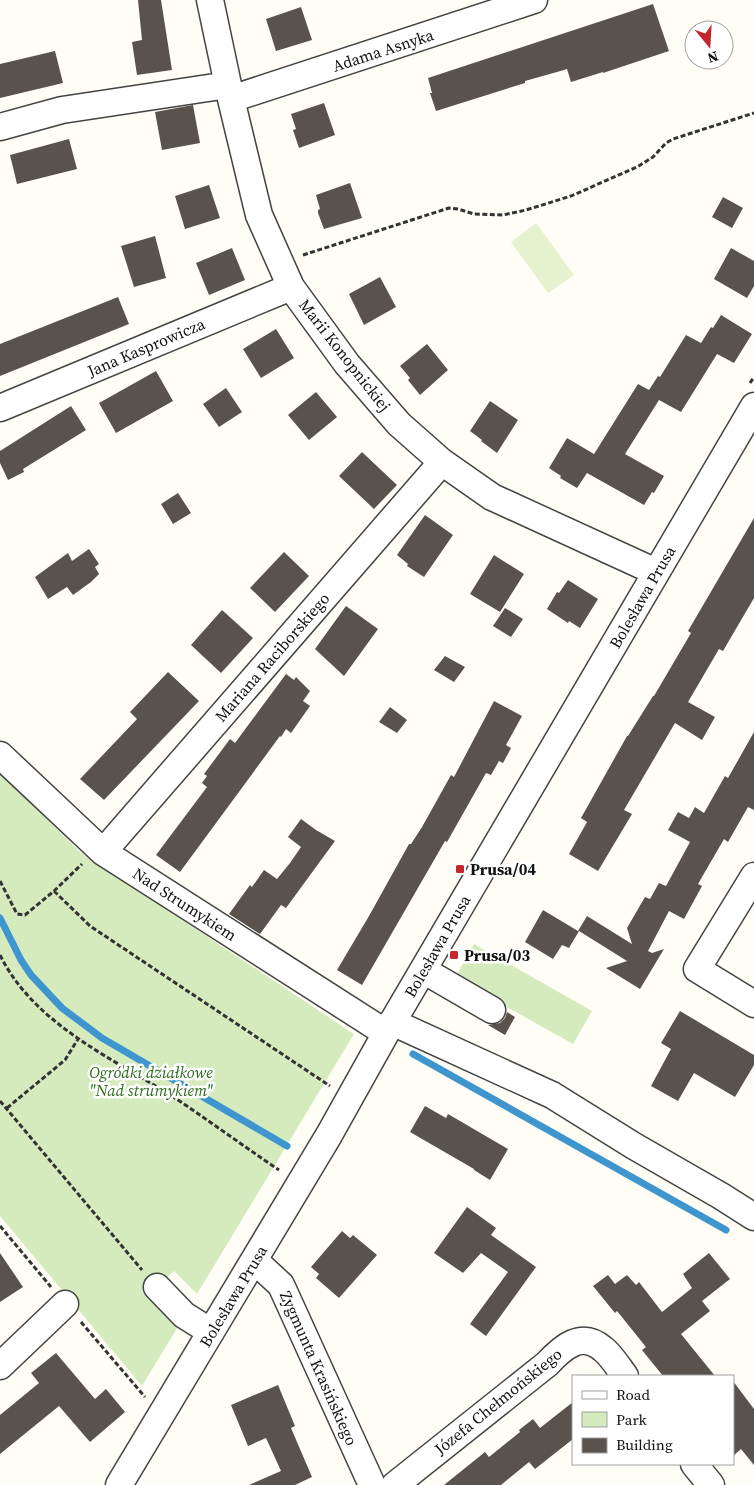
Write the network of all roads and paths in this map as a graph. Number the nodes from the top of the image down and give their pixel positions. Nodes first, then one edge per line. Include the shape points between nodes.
1 (210, 0) edge
2 (534, 0) edge
3 (229, 92) junction
4 (754, 113) edge
5 (0, 127) edge
6 (295, 258) dead end
7 (291, 287) junction
8 (754, 406) edge
9 (0, 408) edge
10 (442, 462) junction
11 (656, 572) junction
12 (0, 755) edge
13 (100, 850) junction
14 (754, 876) edge
15 (0, 881) edge
16 (54, 892) junction
17 (0, 954) edge
18 (423, 970) junction
19 (754, 1004) edge
20 (492, 1010) dead end
21 (389, 1027) junction
22 (78, 1039) junction
23 (334, 1089) dead end
24 (0, 1101) edge
25 (6, 1108) junction
26 (284, 1173) dead end
27 (754, 1217) edge
28 (254, 1260) junction
29 (157, 1287) joint
30 (65, 1304) dead end
31 (211, 1332) junction
32 (0, 1366) edge
33 (624, 1375) edge
34 (695, 1465) edge
35 (119, 1485) edge
36 (372, 1485) edge
37 (395, 1485) edge
38 (711, 1485) edge

1 - 3 street, Marii Konopnickiej
2 - 3 street, Adama Asnyka
3 - 5 street, Adama Asnyka via 62,110
3 - 7 street, Marii Konopnickiej via 259,215
4 - 6 path via 673,139 637,167 572,196 504,215 474,214 449,208
7 - 9 street, Jana Kasprowicza
7 - 10 street, Marii Konopnickiej via 371,393 399,424
8 - 11 street, Bolesława Prusa
10 - 11 street, Marii Konopnickiej via 492,497
10 - 13 street, Mariana Raciborskiego
11 - 18 street, Bolesława Prusa
12 - 13 street, Nad Strumykiem
13 - 16 path
13 - 21 street, Nad Strumykiem
14 - 19 street via 697,969
15 - 16 path via 17,914 25,915
16 - 23 path via 90,926
17 - 22 path via 32,1001
18 - 20 street
18 - 21 street, Bolesława Prusa
21 - 27 street, Nad Strumykiem via 552,1095
21 - 28 street, Bolesława Prusa
22 - 25 path via 65,1060
22 - 26 path via 177,1100
24 - 25 path
25 - 29 path
28 - 31 street, Bolesława Prusa
28 - 36 street, Zygmunta Krasińskiego via 282,1284
29 - 31 street via 184,1315
30 - 32 street
31 - 35 street, Bolesława Prusa
33 - 37 street, Józefa Chełmońskiego via 603,1349 591,1342 575,1341
34 - 38 street

